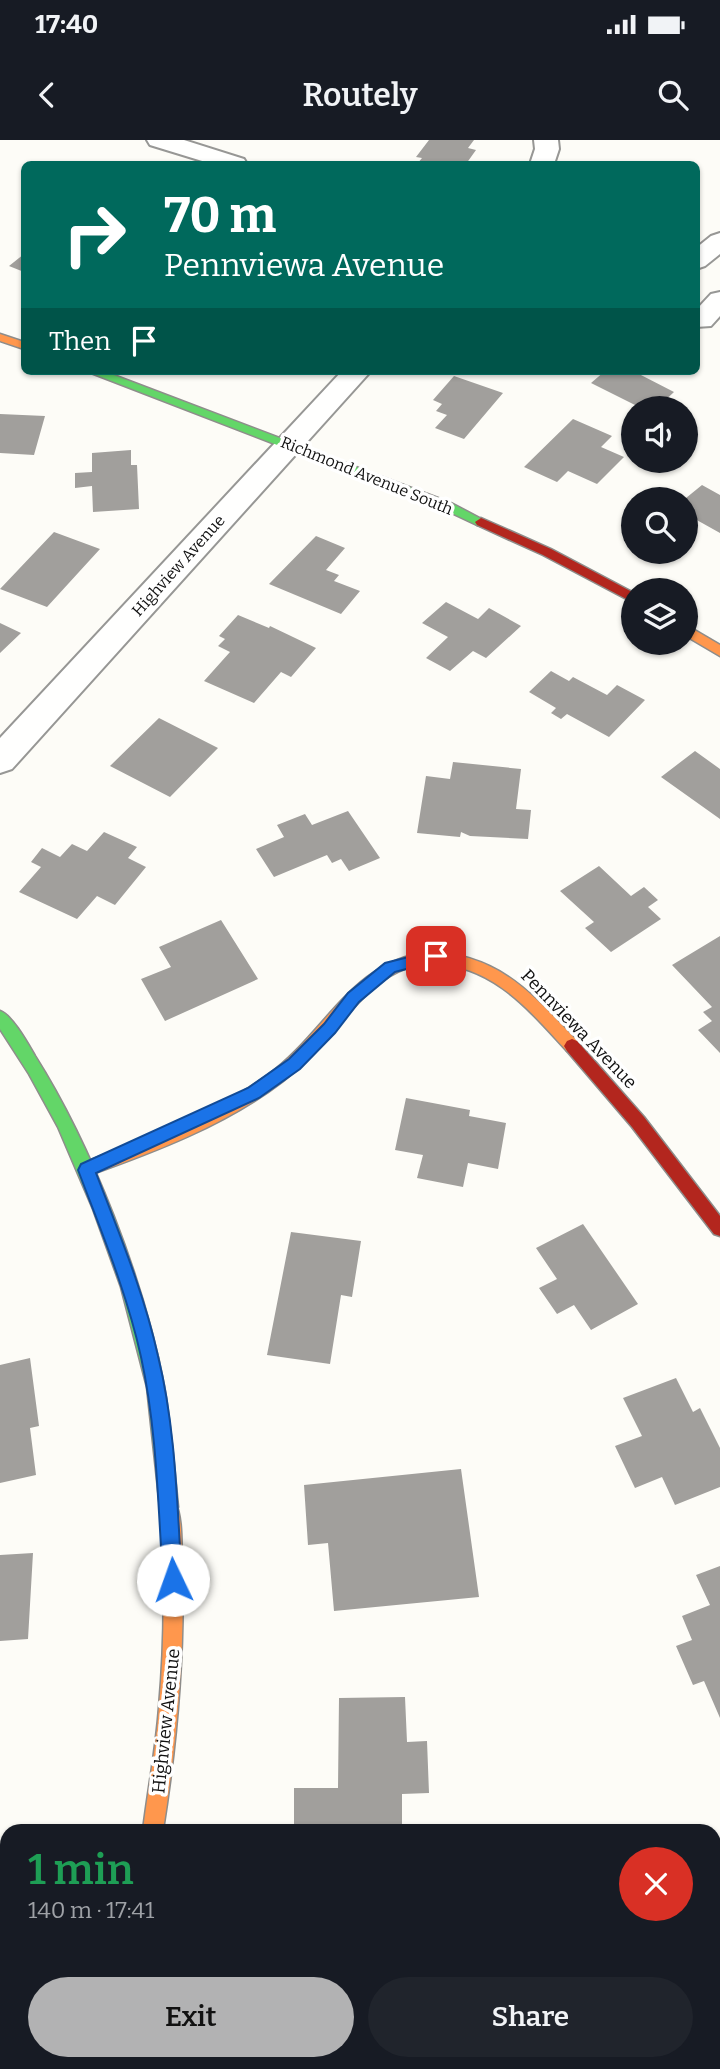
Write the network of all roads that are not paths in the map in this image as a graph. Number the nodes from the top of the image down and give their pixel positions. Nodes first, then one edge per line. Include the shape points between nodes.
1 (159, 140) edge
2 (546, 140) edge
3 (226, 161) edge
4 (543, 161) edge
5 (720, 241) edge
6 (700, 258) edge
7 (0, 337) edge
8 (21, 345) edge
9 (103, 375) edge
10 (353, 375) edge
11 (289, 444) junction
12 (621, 592) edge
13 (698, 637) edge
14 (720, 651) edge
15 (0, 760) edge
16 (0, 1017) edge
17 (87, 1170) junction
18 (720, 1229) edge
19 (154, 1824) edge

1 - 3 street
2 - 4 street
5 - 6 street
7 - 8 street
9 - 11 street, Richmond Avenue South
10 - 11 street, Highview Avenue
11 - 12 street, Richmond Avenue South via 496,527
11 - 15 street, Highview Avenue
13 - 14 street
16 - 17 street, Highview Avenue via 39,1074
17 - 18 street, Pennviewa Avenue via 254,1093 294,1064 353,998 390,967 436,956 479,964 514,986 604,1079
17 - 19 street, Highview Avenue via 131,1290 150,1357 162,1429 175,1633

